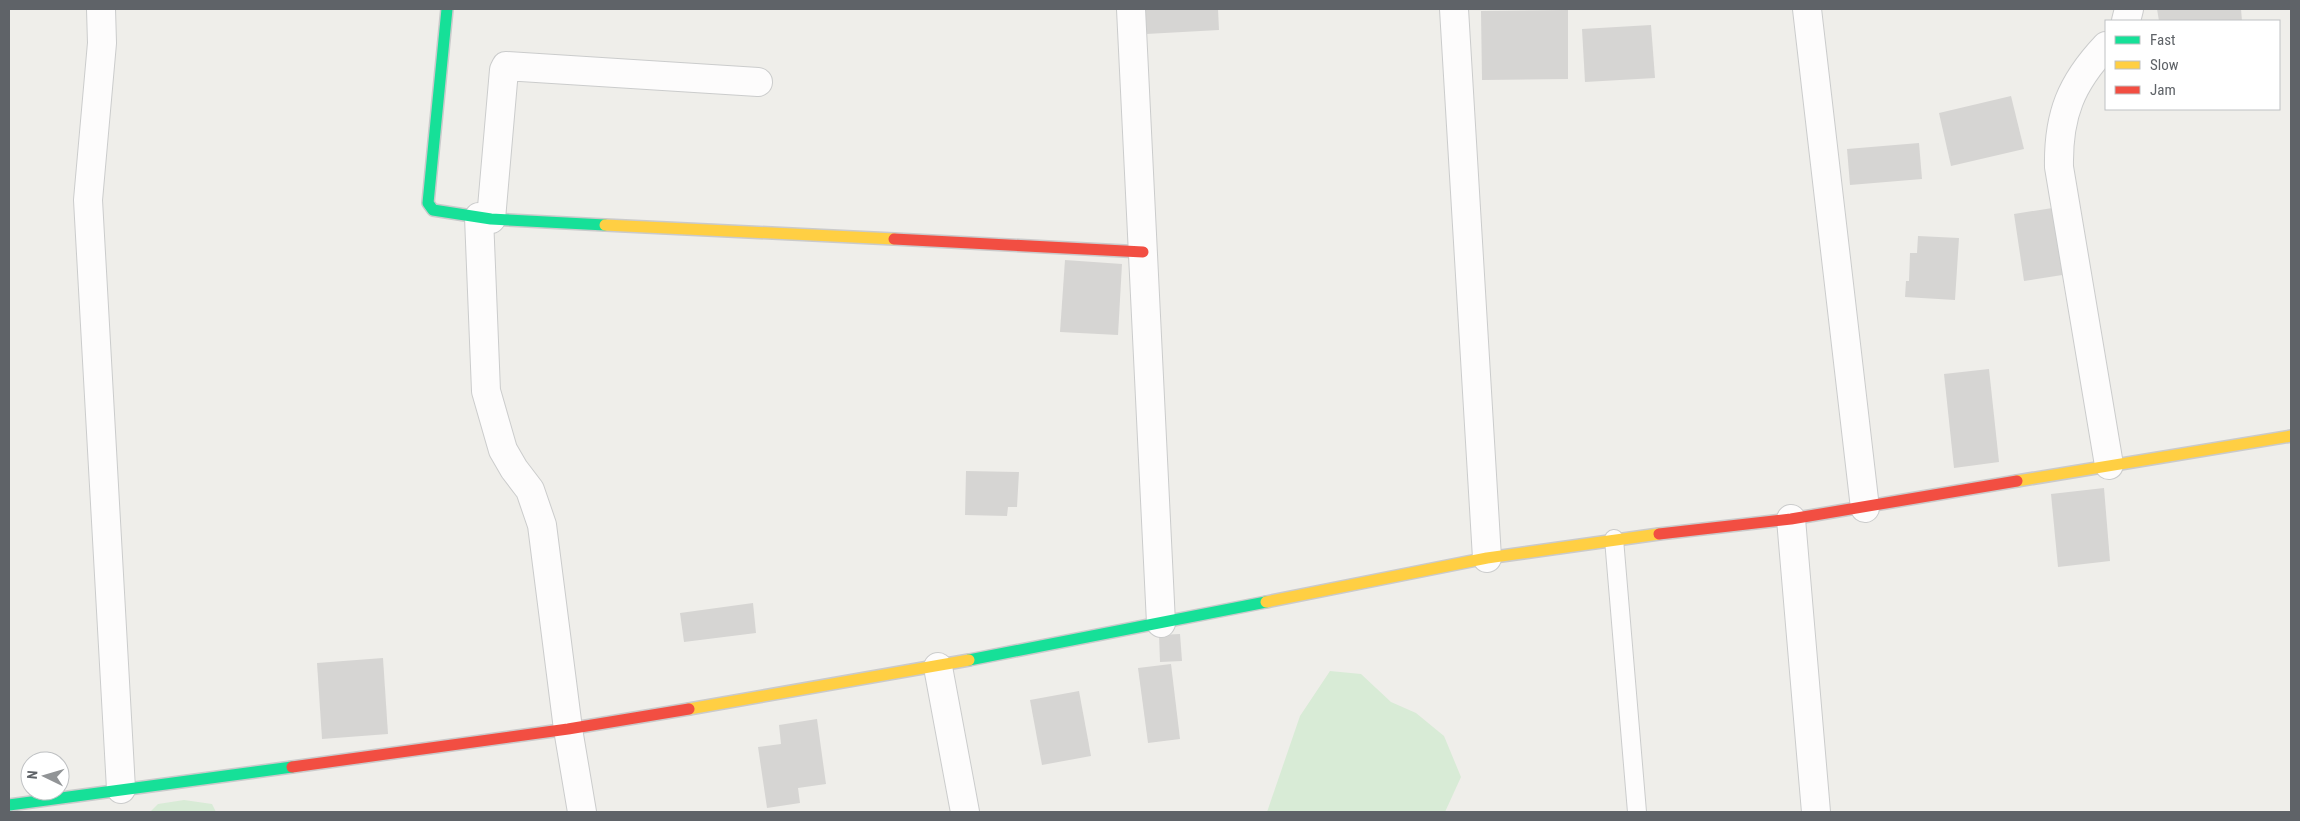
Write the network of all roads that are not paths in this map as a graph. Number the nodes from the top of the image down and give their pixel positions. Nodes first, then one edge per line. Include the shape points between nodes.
1 (101, 9) edge
2 (447, 9) edge
3 (1131, 9) edge
4 (1454, 9) edge
5 (1807, 9) edge
6 (2105, 47) edge
7 (758, 82) dead end
8 (485, 218) junction
9 (1142, 252) junction
10 (2291, 436) edge
11 (2109, 465) junction
12 (1865, 508) junction
13 (1791, 519) junction
14 (1614, 539) junction
15 (1487, 558) junction
16 (1160, 623) junction
17 (938, 667) junction
18 (568, 729) junction
19 (120, 789) junction
20 (9, 805) edge
21 (582, 812) edge
22 (965, 812) edge
23 (1637, 812) edge
24 (1816, 812) edge

1 - 19 street via 102,43 88,200
2 - 8 street via 428,203 433,210
3 - 9 street
4 - 15 street
5 - 12 street
6 - 11 street via 2087,66 2074,87 2065,110 2058,148
7 - 8 street via 506,66
8 - 9 street
8 - 18 street via 486,391 503,450 530,490 540,517
9 - 16 street
10 - 11 street
11 - 12 street
12 - 13 street
13 - 14 street
13 - 24 street
14 - 15 street
14 - 23 lane
15 - 16 street
16 - 17 street
17 - 18 street
17 - 22 street
18 - 19 street
18 - 21 street
19 - 20 street

